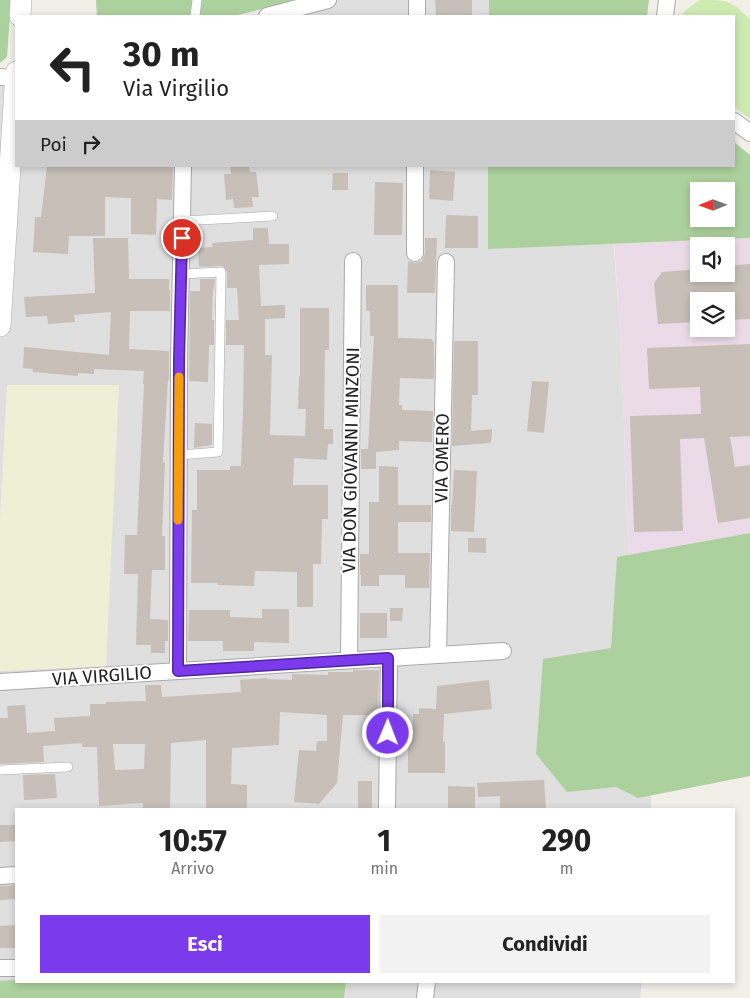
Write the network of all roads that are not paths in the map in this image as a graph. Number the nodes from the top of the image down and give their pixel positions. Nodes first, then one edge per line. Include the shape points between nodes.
1 (22, 0) edge
2 (197, 0) edge
3 (328, 0) edge
4 (417, 0) edge
5 (284, 14) edge
6 (20, 15) edge
7 (196, 15) edge
8 (417, 15) edge
9 (0, 77) edge
10 (15, 78) edge
11 (15, 94) edge
12 (735, 122) edge
13 (750, 133) edge
14 (183, 167) edge
15 (415, 167) edge
16 (273, 216) dead end
17 (182, 220) junction
18 (415, 253) dead end
19 (354, 260) dead end
20 (446, 262) dead end
21 (181, 274) junction
22 (0, 326) edge
23 (179, 454) junction
24 (503, 651) dead end
25 (438, 655) junction
26 (388, 658) junction
27 (349, 660) junction
28 (178, 671) junction
29 (0, 682) edge
30 (68, 767) dead end
31 (0, 770) edge
32 (387, 808) edge
33 (15, 875) edge
34 (0, 876) edge
35 (0, 968) edge
36 (15, 968) edge
37 (427, 983) edge
38 (426, 998) edge

1 - 6 street
2 - 7 lane
3 - 5 street
4 - 8 street
9 - 10 street
11 - 22 street
12 - 13 street
14 - 17 street
15 - 18 street
16 - 17 lane
17 - 21 street
19 - 27 street, VIA DON GIOVANNI MINZONI
20 - 25 street, VIA OMERO
21 - 23 street
21 - 23 lane via 221,272 218,452
23 - 28 street
24 - 25 street, VIA VIRGILIO
25 - 26 street, VIA VIRGILIO
26 - 27 street, VIA VIRGILIO
26 - 32 street
27 - 28 street, VIA VIRGILIO
28 - 29 street, VIA VIRGILIO
30 - 31 lane
33 - 34 street
35 - 36 street
37 - 38 street

